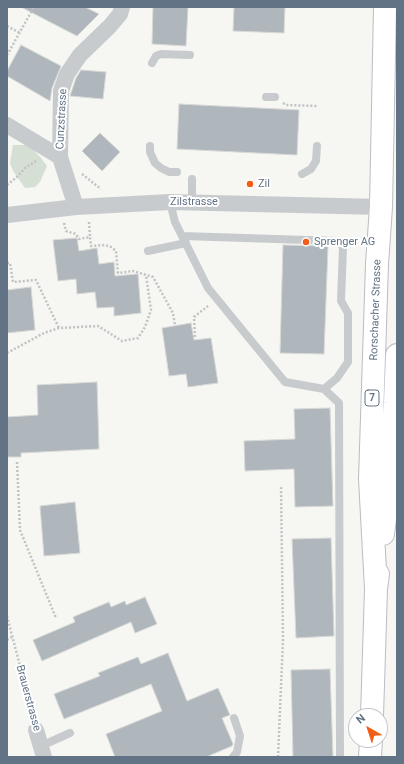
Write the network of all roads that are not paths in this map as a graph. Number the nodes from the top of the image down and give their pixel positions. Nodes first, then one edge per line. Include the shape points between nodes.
1 (122, 7) edge
2 (385, 7) edge
3 (190, 55) dead end
4 (152, 63) dead end
5 (7, 125) edge
6 (150, 146) dead end
7 (317, 146) dead end
8 (56, 154) junction
9 (177, 172) dead end
10 (302, 174) dead end
11 (192, 179) dead end
12 (170, 202) junction
13 (192, 202) junction
14 (76, 207) junction
15 (392, 208) edge
16 (7, 215) edge
17 (184, 240) junction
18 (148, 251) dead end
19 (397, 356) edge
20 (324, 389) junction
21 (396, 407) edge
22 (393, 485) edge
23 (376, 589) junction
24 (372, 708) edge
25 (234, 718) dead end
26 (36, 730) road end
27 (70, 733) dead end
28 (42, 752) edge
29 (233, 757) edge
30 (340, 757) edge

1 - 8 street, Cunzstrasse via 120,14 80,55 67,74 61,91
2 - 15 main road, Rorschacher Strasse / 7
3 - 4 lane via 161,54 156,56
5 - 8 street
6 - 9 lane via 155,163 169,172
7 - 10 lane via 316,162 311,169
8 - 14 street, Cunzstrasse
11 - 13 lane
12 - 13 street, Zilstrasse
12 - 14 street, Zilstrasse
12 - 17 lane via 175,222
13 - 15 street, Zilstrasse
14 - 16 street, Zilstrasse
15 - 23 main road, Rorschacher Strasse / 7 via 377,264 370,479
17 - 18 lane
17 - 20 lane via 208,288 286,382
17 - 20 lane via 338,241 343,247 341,301 348,314 348,362 337,378
19 - 21 main road, Rorschacher Strasse / 7
20 - 30 lane via 339,404
21 - 22 main road, Rorschacher Strasse / 7
22 - 23 main road, Rorschacher Strasse / 7
23 - 24 main road, Rorschacher Strasse / 7
25 - 29 lane via 240,736 237,752
26 - 28 street, Brauerstrasse
27 - 28 lane

